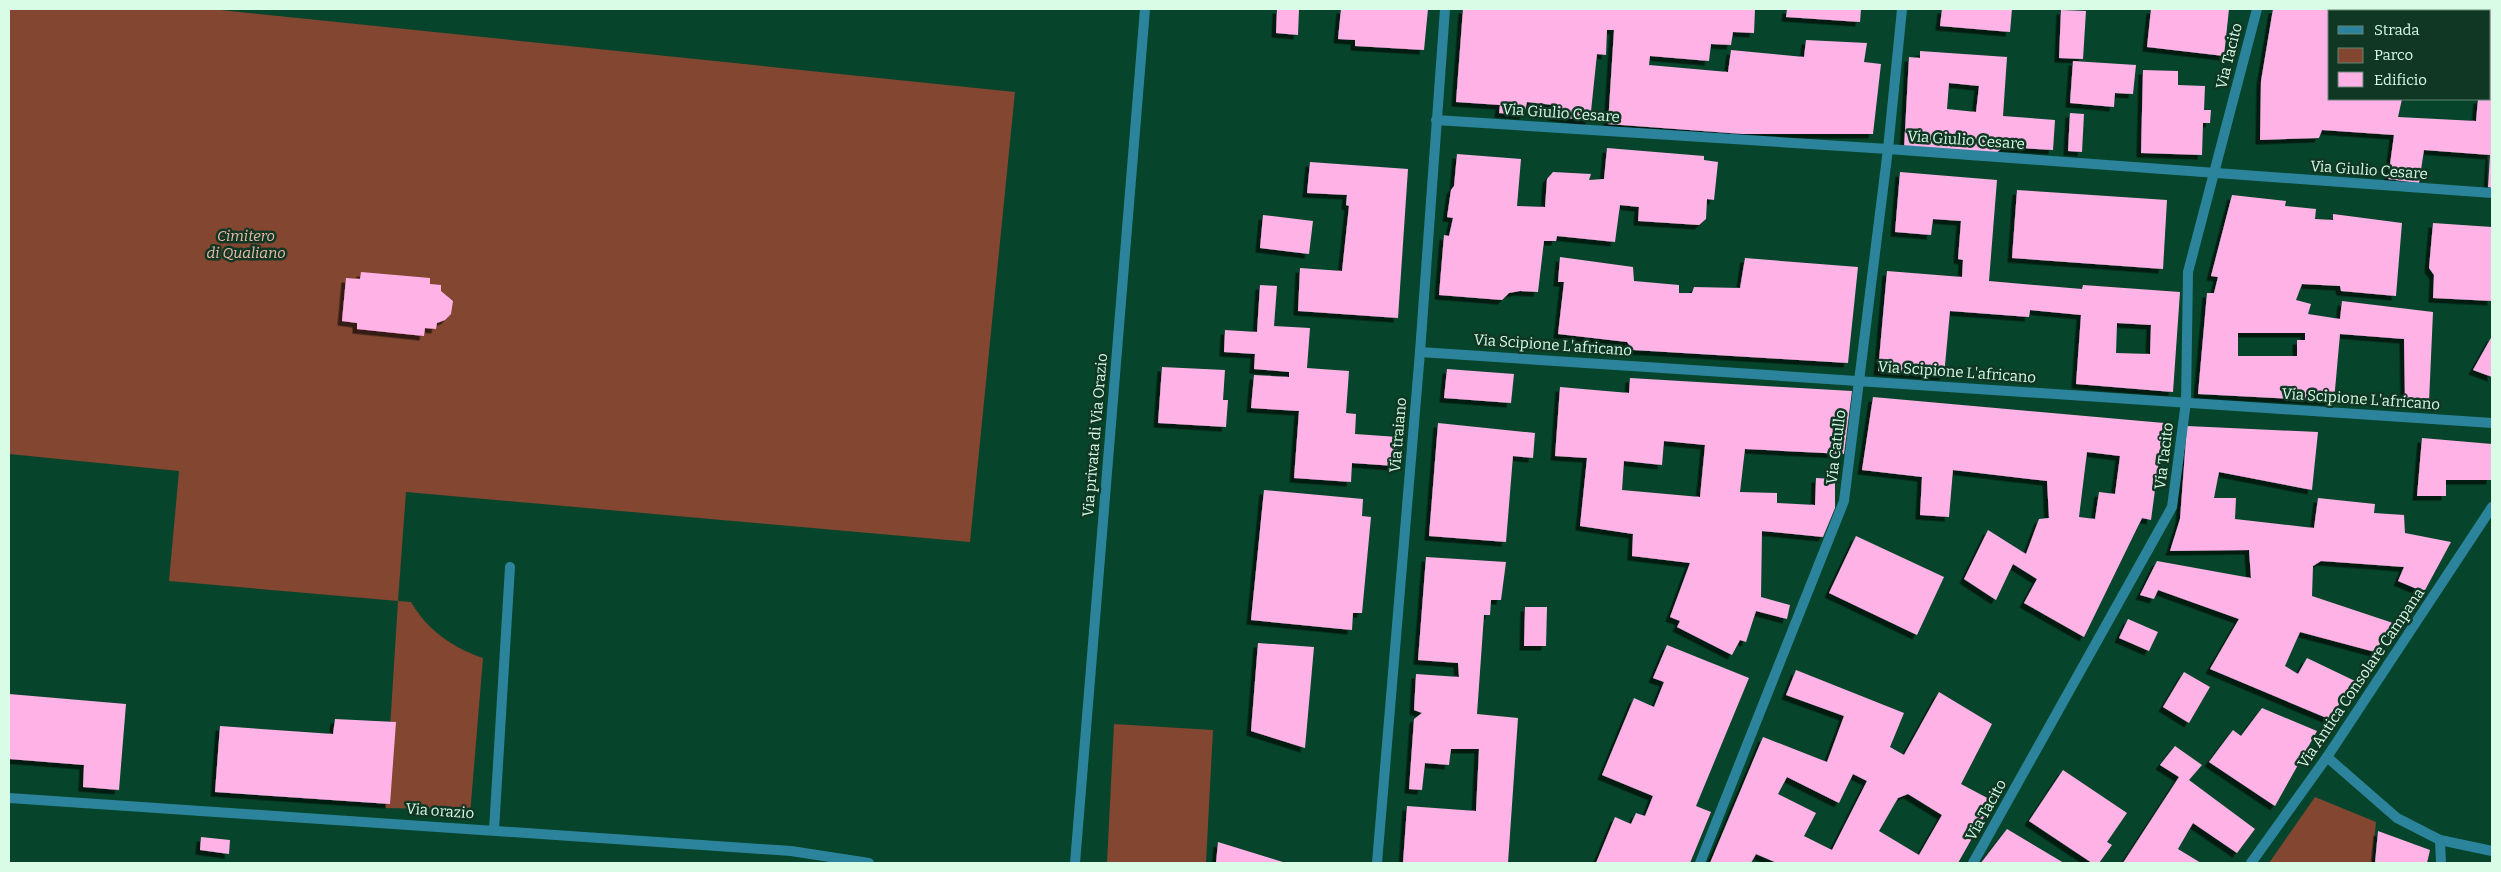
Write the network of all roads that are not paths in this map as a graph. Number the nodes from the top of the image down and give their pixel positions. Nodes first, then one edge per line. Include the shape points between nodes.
1 (1145, 9) edge
2 (1446, 9) edge
3 (1902, 9) edge
4 (2257, 9) edge
5 (1436, 120) junction
6 (1888, 149) junction
7 (2214, 173) junction
8 (2492, 194) edge
9 (1420, 352) junction
10 (1860, 381) junction
11 (2186, 402) junction
12 (2492, 423) edge
13 (2492, 507) edge
14 (510, 567) dead end
15 (2327, 757) junction
16 (9, 798) edge
17 (494, 830) junction
18 (2440, 840) junction
19 (2492, 851) edge
20 (869, 863) edge
21 (1075, 863) edge
22 (1377, 863) edge
23 (1700, 863) edge
24 (1973, 863) edge
25 (2251, 863) edge
26 (2441, 863) edge

1 - 21 street, Via privata di Via Orazio
2 - 5 street, Via traiano
3 - 6 street, Via Catullo
4 - 7 street, Via Tacito
5 - 6 street, Via Giulio Cesare
5 - 9 street, Via traiano
6 - 7 street, Via Giulio Cesare
6 - 10 street, Via Catullo
7 - 8 street, Via Giulio Cesare
7 - 11 street, Via Tacito via 2188,272
9 - 10 street, Via Scipione L'africano
9 - 22 street, Via traiano
10 - 11 street, Via Scipione L'africano
10 - 23 street, Via Catullo via 1844,501
11 - 12 street, Via Scipione L'africano
11 - 24 street, Via Tacito via 2172,507
13 - 15 street, Via Antica Consolare Campana
14 - 17 street
15 - 18 street via 2397,818
15 - 25 street, Via Antica Consolare Campana
16 - 17 street, Via orazio
17 - 20 street, Via orazio via 791,852
18 - 19 street
18 - 26 street

